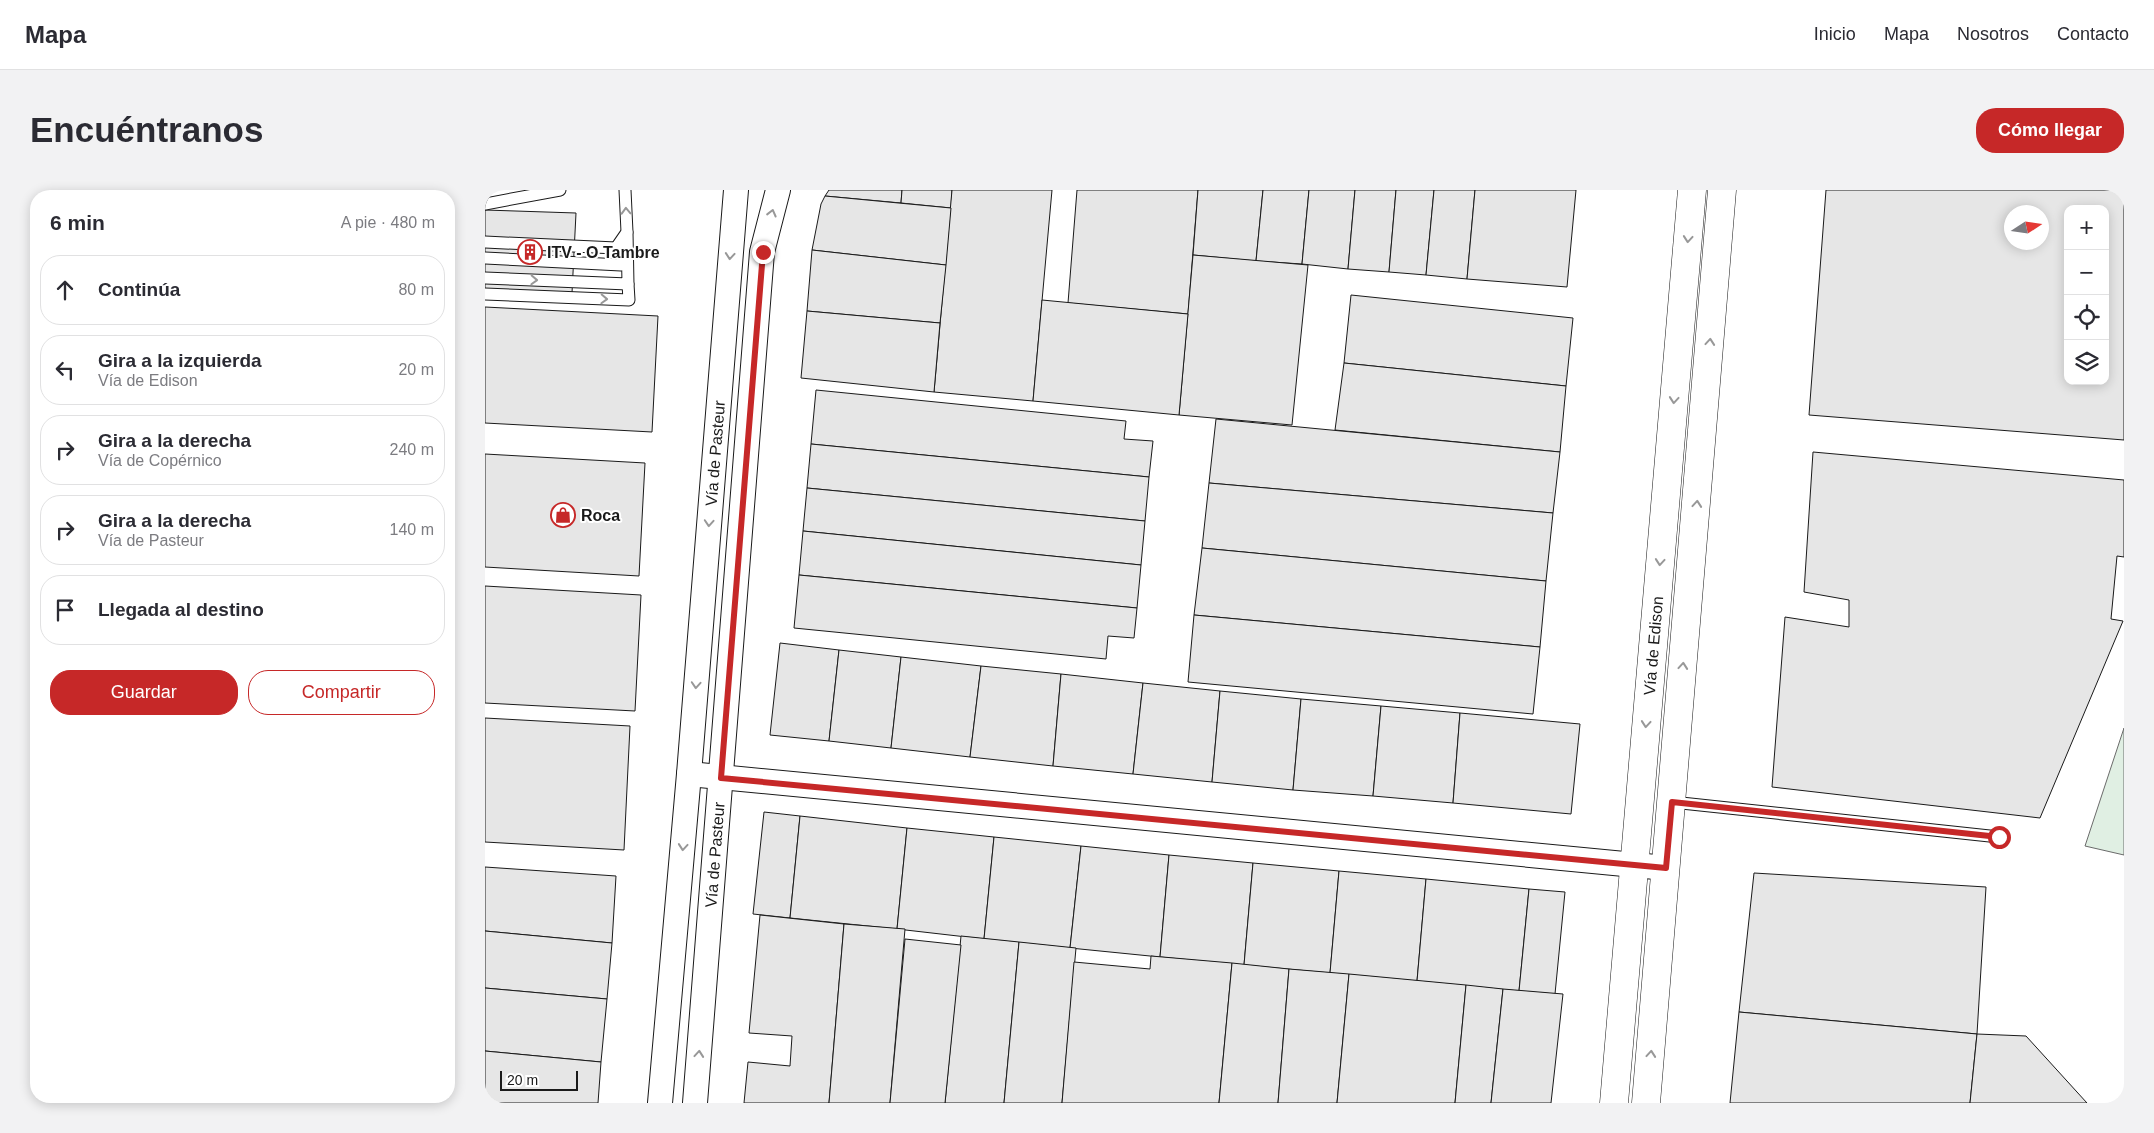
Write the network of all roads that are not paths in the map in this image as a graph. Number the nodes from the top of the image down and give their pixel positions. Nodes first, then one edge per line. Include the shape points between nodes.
1 (560, 190) edge
2 (625, 190) edge
3 (736, 190) edge
4 (778, 190) edge
5 (1692, 190) edge
6 (1722, 190) edge
7 (485, 204) edge
8 (627, 232) junction
9 (485, 242) edge
10 (485, 258) edge
11 (485, 278) edge
12 (628, 284) junction
13 (485, 294) edge
14 (689, 774) junction
15 (721, 778) junction
16 (1672, 802) junction
17 (1999, 837) dead end
18 (1634, 864) junction
19 (1666, 868) junction
20 (660, 1103) edge
21 (695, 1103) edge
22 (1614, 1103) edge
23 (1646, 1103) edge

1 - 7 lane
8 -> 2 lane
3 -> 14 street, Vía de Pasteur
15 -> 4 street, Vía de Pasteur via 763,252
5 -> 18 main road, Vía de Edison
16 -> 6 main road, Vía de Edison
8 - 9 lane via 616,248
8 - 10 lane via 621,265
8 - 12 lane
11 -> 12 lane
13 -> 12 lane via 629,300
14 - 15 street
14 -> 20 street, Vía de Pasteur
15 - 18 street
21 -> 15 street, Vía de Pasteur
16 - 17 lane
16 - 19 main road, Vía de Edison
18 - 19 street
18 - 22 main road, Vía de Edison
23 -> 19 main road, Vía de Edison

